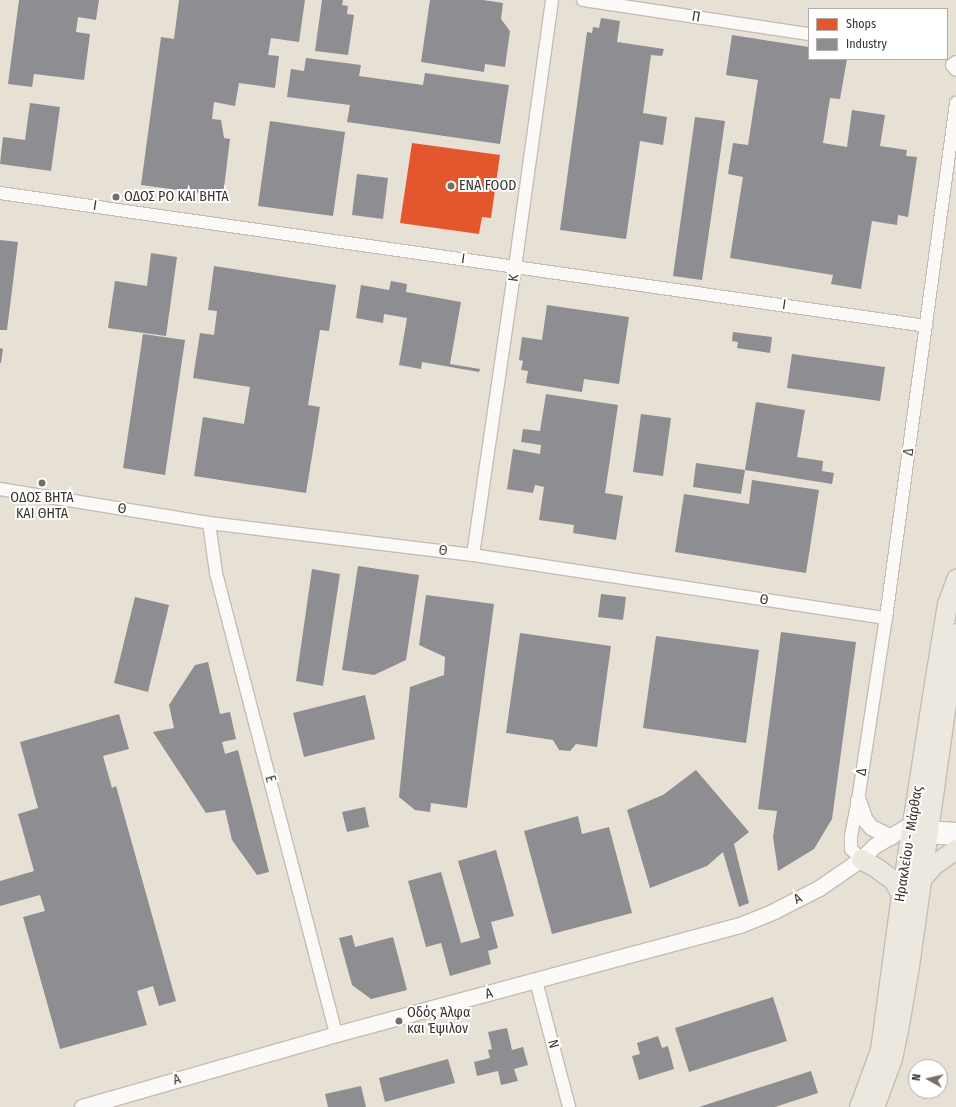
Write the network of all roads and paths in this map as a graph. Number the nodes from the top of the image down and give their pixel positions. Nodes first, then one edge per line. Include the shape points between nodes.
1 (552, 0) edge
2 (583, 0) edge
3 (808, 34) edge
4 (956, 103) edge
5 (0, 192) edge
6 (515, 267) junction
7 (926, 326) junction
8 (0, 489) edge
9 (209, 523) junction
10 (473, 555) junction
11 (956, 579) edge
12 (886, 618) junction
13 (956, 633) edge
14 (858, 800) junction
15 (956, 829) edge
16 (919, 831) junction
17 (890, 836) junction
18 (956, 839) edge
19 (956, 849) edge
20 (861, 859) junction
21 (921, 879) junction
22 (901, 894) junction
23 (536, 981) junction
24 (336, 1034) junction
25 (82, 1107) edge
26 (569, 1107) edge
27 (859, 1107) edge
28 (874, 1107) edge

1 - 6 street, Κ
2 - 3 street, Π
4 - 7 street, Δ
5 - 6 street, Ι
6 - 7 street, Ι
6 - 10 street, Κ
7 - 12 street, Δ
8 - 9 street, Θ
9 - 10 street, Θ
9 - 24 street, Ε via 216,573
10 - 12 street, Θ
11 - 16 main road, Ηρακλείου - Μάρθας via 947,604
12 - 14 street, Δ
13 - 16 main road, Ηρακλείου - Μάρθας
14 - 17 street via 865,820 871,827
14 - 20 street, Δ via 851,849
15 - 16 street
16 - 17 street, Α
16 - 18 street
16 - 20 street, Α via 882,854
16 - 21 main road, Ηρακλείου - Μάρθας
16 - 22 main road, Ηρακλείου - Μάρθας
17 - 20 street, Α via 874,846
19 - 21 main road via 933,865
20 - 22 main road via 893,880
20 - 23 street, Α via 819,888 740,925
21 - 28 main road, Ηρακλείου - Μάρθας via 909,966 892,1058
22 - 27 main road, Ηρακλείου - Μάρθας via 880,1050
23 - 24 street, Α
23 - 26 street, Ν
24 - 25 street, Α

